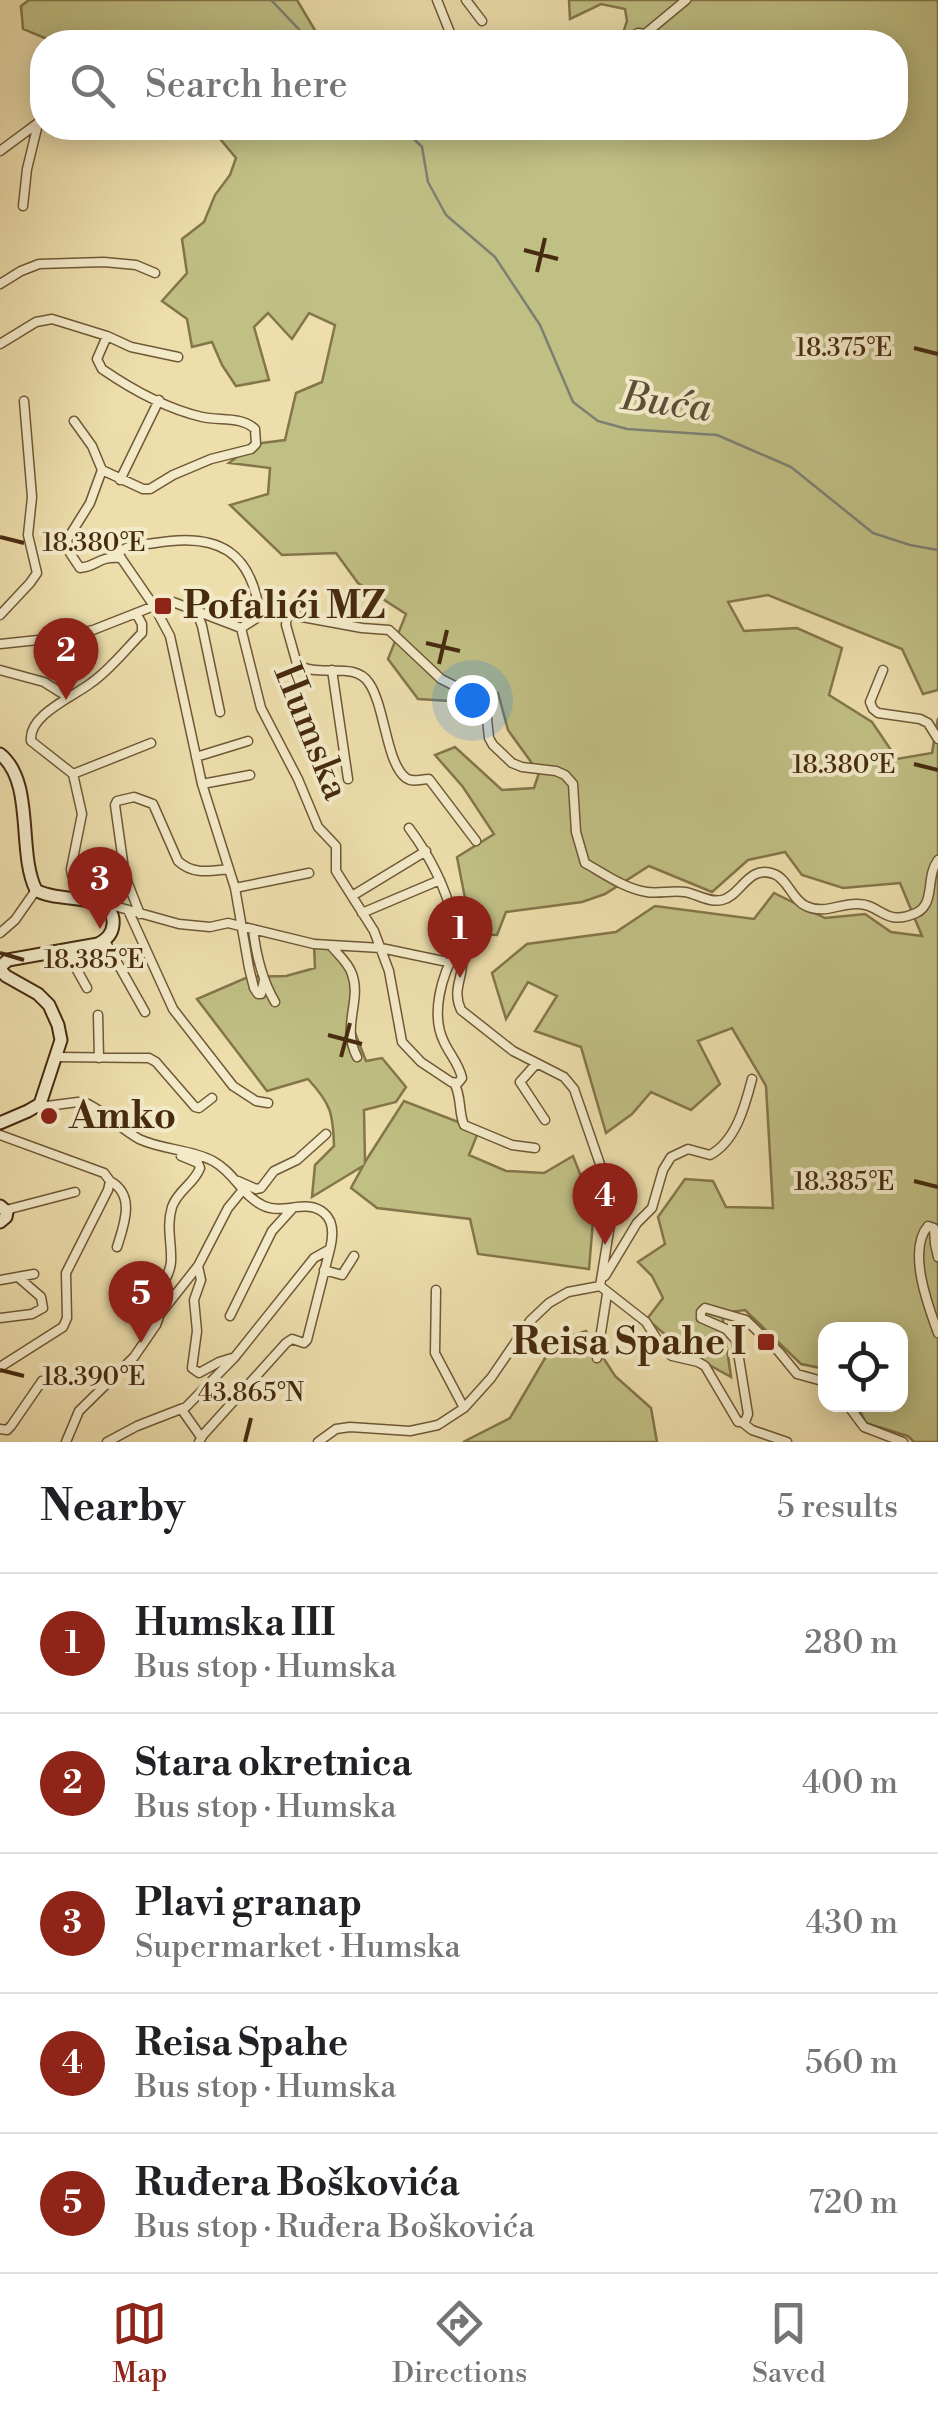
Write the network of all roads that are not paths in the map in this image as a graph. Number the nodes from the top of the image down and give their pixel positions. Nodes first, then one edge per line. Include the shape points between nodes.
1 (437, 0) edge
2 (466, 0) edge
3 (686, 0) edge
4 (482, 21) dead end
5 (448, 30) edge
6 (650, 30) edge
7 (30, 129) edge
8 (35, 140) edge
9 (0, 151) edge
10 (24, 206) dead end
11 (154, 273) dead end
12 (0, 284) edge
13 (107, 336) junction
14 (0, 344) edge
15 (178, 356) dead end
16 (159, 400) junction
17 (24, 401) dead end
18 (74, 420) dead end
19 (102, 470) junction
20 (120, 480) junction
21 (121, 558) junction
22 (154, 606) junction
23 (196, 610) junction
24 (136, 614) junction
25 (287, 614) junction
26 (0, 615) edge
27 (260, 616) junction
28 (241, 628) junction
29 (0, 644) edge
30 (0, 670) edge
31 (332, 670) junction
32 (882, 670) dead end
33 (68, 696) junction
34 (220, 712) dead end
35 (938, 739) edge
36 (248, 741) dead end
37 (151, 743) dead end
38 (0, 754) edge
39 (196, 757) junction
40 (73, 774) junction
41 (250, 775) dead end
42 (348, 780) dead end
43 (202, 784) junction
44 (409, 828) dead end
45 (476, 841) dead end
46 (426, 852) junction
47 (938, 860) edge
48 (229, 869) junction
49 (309, 873) dead end
50 (440, 880) junction
51 (235, 888) junction
52 (36, 890) junction
53 (352, 896) junction
54 (100, 902) junction
55 (128, 910) junction
56 (362, 913) junction
57 (140, 914) junction
58 (248, 928) junction
59 (0, 932) edge
60 (105, 941) junction
61 (332, 946) junction
62 (381, 948) junction
63 (70, 949) junction
64 (458, 949) junction
65 (443, 961) dead end
66 (2, 972) edge
67 (264, 980) junction
68 (87, 988) dead end
69 (274, 1002) dead end
70 (145, 1012) dead end
71 (98, 1015) dead end
72 (56, 1056) junction
73 (357, 1057) dead end
74 (99, 1058) junction
75 (536, 1064) junction
76 (752, 1079) dead end
77 (454, 1083) junction
78 (212, 1098) dead end
79 (268, 1103) dead end
80 (34, 1108) junction
81 (545, 1120) dead end
82 (0, 1123) edge
83 (326, 1134) dead end
84 (0, 1135) edge
85 (535, 1148) dead end
86 (173, 1150) junction
87 (238, 1181) junction
88 (110, 1182) junction
89 (242, 1191) junction
90 (74, 1192) dead end
91 (292, 1209) junction
92 (2, 1213) edge
93 (117, 1247) dead end
94 (330, 1249) junction
95 (354, 1256) dead end
96 (938, 1258) edge
97 (198, 1266) junction
98 (324, 1270) junction
99 (34, 1274) dead end
100 (18, 1277) junction
101 (0, 1280) edge
102 (600, 1285) junction
103 (436, 1290) dead end
104 (608, 1294) junction
105 (160, 1314) junction
106 (230, 1316) dead end
107 (0, 1318) edge
108 (938, 1333) edge
109 (234, 1358) junction
110 (597, 1358) dead end
111 (0, 1367) edge
112 (42, 1381) dead end
113 (818, 1381) edge
114 (464, 1408) junction
115 (182, 1410) junction
116 (854, 1412) edge
117 (742, 1422) junction
118 (0, 1429) edge
119 (200, 1440) edge
120 (110, 1441) edge
121 (66, 1442) edge
122 (318, 1442) edge
123 (787, 1442) edge
124 (903, 1442) edge

1 - 5 street
2 - 4 street
3 - 6 street
7 - 9 street
8 - 10 street
11 - 12 street via 104,262 38,264
13 - 14 street via 52,319
13 - 15 street
13 - 16 street via 97,359 102,369
16 - 20 street
16 - 20 street via 203,417 249,424 256,444 150,489
17 - 26 street via 32,497 28,535 36,573
18 - 19 street
19 - 20 street
19 - 21 street, Humska via 67,540 80,568
21 - 22 street
21 - 27 street, Humska via 125,548 171,540 221,546 247,568
22 - 23 street, Humska via 174,602
22 - 24 street, Humska
22 - 39 street via 170,636
23 - 28 street, Humska
23 - 34 street, Humska
24 - 29 street, Humska via 75,634
24 - 33 street via 142,632 92,683
25 - 27 street
25 - 31 street via 297,664
25 - 47 street via 388,630 441,679 481,699 489,738 512,764 556,770 573,784 584,862 644,892 720,900 764,873 780,878 810,908 858,904 892,918 925,907
27 - 28 street
28 - 53 street, Humska via 261,708 318,827 336,846 336,870
30 - 33 street
31 - 42 street
31 - 45 street via 366,678 404,776 429,779
32 - 35 street via 873,709 920,719
33 - 40 street via 30,734
36 - 39 street, Humska
37 - 40 street
38 - 52 street via 18,784
39 - 43 street
40 - 54 street via 82,814 70,869
41 - 43 street, Humska
43 - 48 street
44 - 46 street
46 - 50 street
46 - 53 street
48 - 51 street
48 - 57 street via 184,866 153,804 134,797 117,801 120,858
49 - 51 street
50 - 56 street
50 - 64 street
51 - 58 street
52 - 54 street
52 - 59 street
53 - 56 street, Humska
54 - 55 street
54 - 60 street via 114,921
55 - 57 street
55 - 79 street via 173,1009 233,1086
56 - 62 street, Humska
57 - 58 street
58 - 61 street
58 - 67 street
58 - 67 street via 249,968 258,994
60 - 63 street
60 - 70 street
61 - 62 street
61 - 73 street via 353,976 350,1032
62 - 65 street
62 - 77 street, Humska via 402,1042
63 - 66 street via 8,960
63 - 68 street
64 - 75 street via 462,1010
64 - 77 street via 437,1021 461,1071 461,1081
66 - 72 street via 49,1004 58,1025
67 - 69 street
71 - 74 street
72 - 74 street
72 - 80 street
74 - 78 street via 150,1058 195,1107
75 - 81 street via 520,1084
75 - 102 street via 574,1088 610,1193
76 - 102 street via 744,1112 721,1148 710,1155 688,1149 671,1156 652,1208
77 - 85 street via 464,1125
80 - 82 street
80 - 86 street via 88,1104 136,1137
83 - 87 street via 261,1188
84 - 88 street
86 - 87 street via 214,1162
86 - 105 street via 200,1166 169,1217 171,1265 155,1299
87 - 89 street
88 - 93 street via 127,1208
88 - 111 street via 66,1272 63,1326
89 - 91 street via 270,1209
89 - 97 street
90 - 92 street
91 - 94 street via 308,1206 328,1216
91 - 106 street via 268,1239
94 - 98 street
94 - 109 street via 314,1258
95 - 98 street via 342,1276
96 - 108 street via 935,1231 928,1226 919,1259
97 - 105 street
97 - 109 street via 192,1368 199,1373
98 - 119 street via 307,1340 289,1340
99 - 100 street
100 - 101 street
100 - 107 street via 41,1296 43,1308
102 - 104 street
102 - 114 street via 560,1294 539,1311
103 - 114 street via 435,1352
104 - 110 street
104 - 117 street via 646,1322 672,1356 705,1366
105 - 121 street via 134,1357 79,1411
109 - 115 street
112 - 118 street via 10,1426
113 - 117 street via 797,1374 746,1320 705,1308 701,1318 736,1340 748,1411
114 - 122 street via 424,1430 350,1427
115 - 119 street
115 - 120 street
116 - 124 street via 864,1427
117 - 123 street

